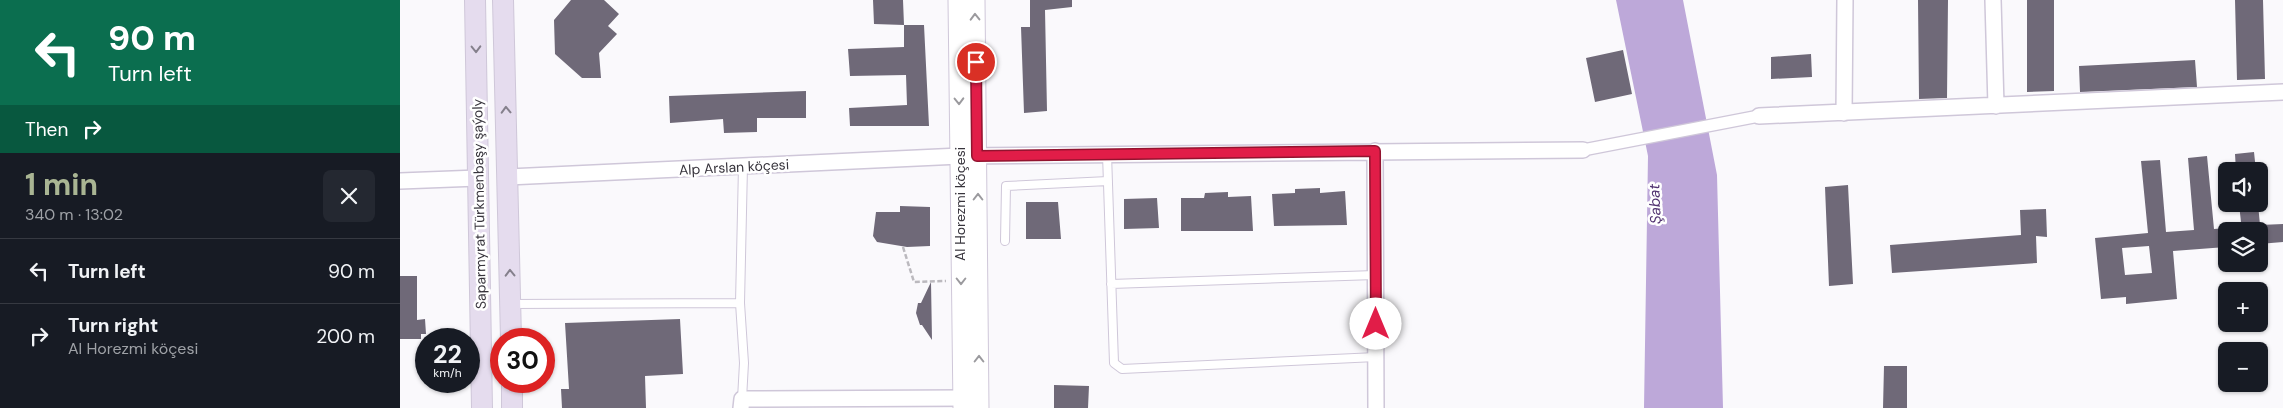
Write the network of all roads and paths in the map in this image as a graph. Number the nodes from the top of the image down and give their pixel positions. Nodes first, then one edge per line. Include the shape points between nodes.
1 (475, 0) edge
2 (503, 0) edge
3 (958, 0) edge
4 (975, 0) edge
5 (1845, 0) edge
6 (1993, 0) edge
7 (2283, 92) edge
8 (1996, 106) junction
9 (1844, 113) junction
10 (1759, 116) joint
11 (1583, 150) joint
12 (1375, 151) junction
13 (1107, 154) junction
14 (969, 156) junction
15 (744, 166) junction
16 (508, 177) junction
17 (478, 178) junction
18 (400, 181) edge
19 (1108, 181) junction
20 (1005, 240) dead end
21 (903, 247) dead end
22 (1376, 275) junction
23 (1111, 284) junction
24 (947, 290) dead end
25 (740, 303) junction
26 (510, 304) junction
27 (511, 328) edge
28 (1376, 357) junction
29 (512, 393) edge
30 (741, 403) edge
31 (963, 403) edge
32 (482, 408) edge
33 (512, 408) edge
34 (979, 408) edge
35 (1376, 408) edge

1 -> 17 main road, Saparmyrat Türkmenbaşy şaýoly
16 -> 2 main road, Saparmyrat Türkmenbaşy şaýoly
3 -> 14 street, Al Horezmi köçesi
14 -> 4 street, Al Horezmi köçesi
5 - 9 street
6 - 8 street
7 - 8 street
8 - 9 street
9 - 10 street
10 - 11 street
11 - 12 street, Alp Arslan köçesi
12 - 13 street, Alp Arslan köçesi
12 - 22 street
13 - 14 street, Alp Arslan köçesi
13 - 19 lane
14 - 15 street, Alp Arslan köçesi
14 -> 31 street, Al Horezmi köçesi
34 -> 14 street, Al Horezmi köçesi
15 - 16 street, Alp Arslan köçesi
15 - 25 lane
26 -> 16 main road, Saparmyrat Türkmenbaşy şaýoly
17 - 18 street
17 - 32 main road, Saparmyrat Türkmenbaşy şaýoly
19 - 20 lane via 1006,186
19 - 23 lane
21 - 24 path via 914,282 947,281
22 - 23 lane
22 - 28 street
23 - 28 lane via 1114,363 1122,369
25 - 26 lane
25 - 30 lane via 744,363
26 - 27 main road, Saparmyrat Türkmenbaşy şaýoly
28 - 35 street
29 - 33 main road
30 - 31 street

